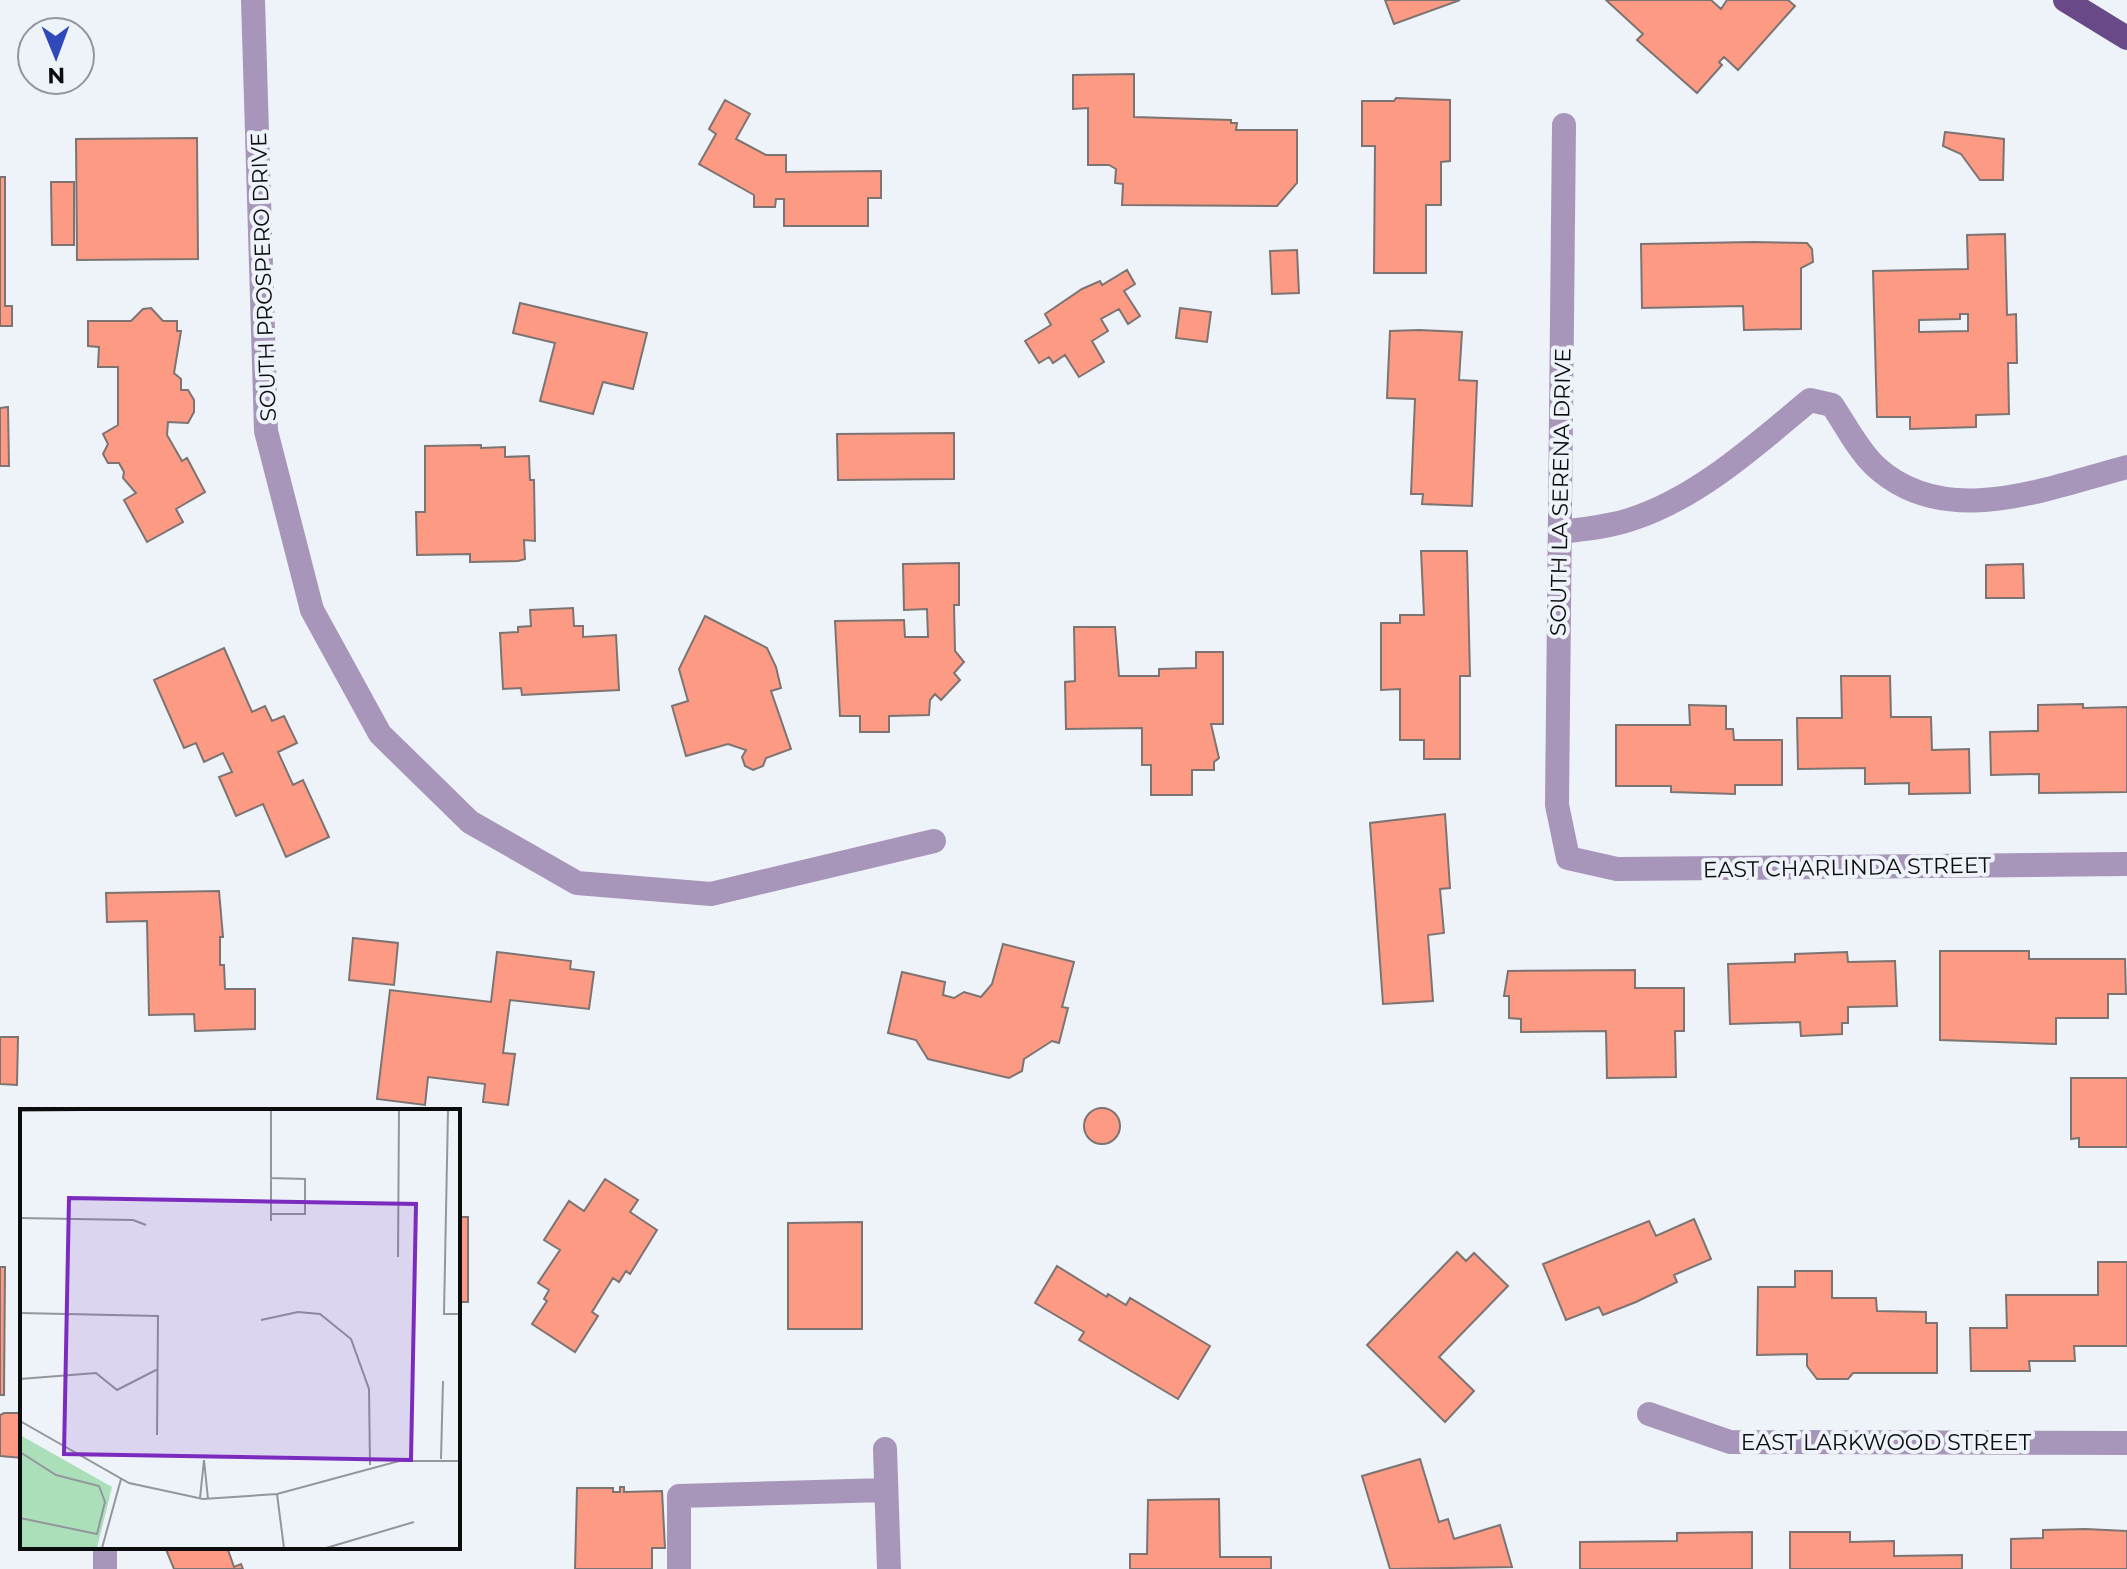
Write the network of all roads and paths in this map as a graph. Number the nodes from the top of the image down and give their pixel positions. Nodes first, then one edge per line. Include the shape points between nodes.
1 (253, 0) edge
2 (2065, 0) edge
3 (2127, 38) edge
4 (1564, 125) dead end
5 (2127, 467) edge
6 (1560, 532) junction
7 (934, 841) dead end
8 (1568, 858) joint
9 (2127, 864) edge
10 (1649, 1414) dead end
11 (2127, 1443) edge
12 (885, 1449) dead end
13 (886, 1490) junction
14 (679, 1569) edge
15 (889, 1569) edge

1 - 7 street, SOUTH PROSPERO DRIVE via 266,431 312,610 380,734 470,822 577,883 711,894
2 - 3 main road
4 - 6 street, SOUTH LA SERENA DRIVE
5 - 6 street via 1981,502 1940,499 1900,486 1873,464 1832,405 1810,400 1687,492 1633,519
6 - 8 street, SOUTH LA SERENA DRIVE via 1557,805
8 - 9 street, EAST CHARLINDA STREET via 1617,869
10 - 11 street, EAST LARKWOOD STREET via 1730,1442
12 - 13 street
13 - 14 street via 679,1496
13 - 15 street

